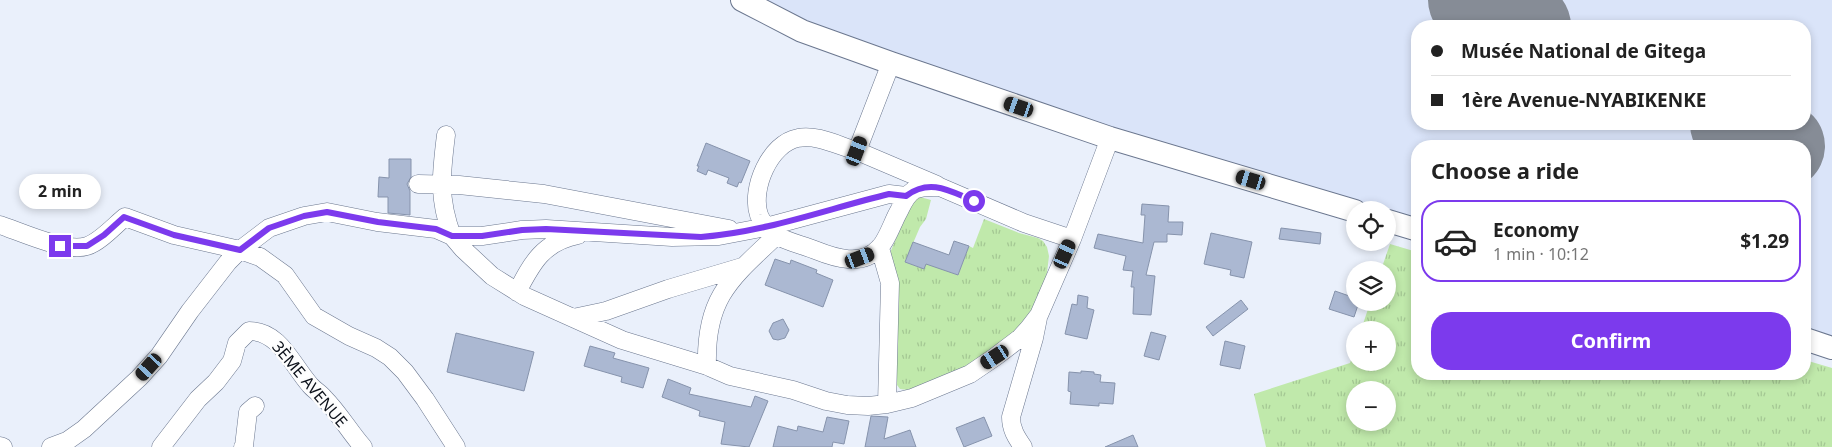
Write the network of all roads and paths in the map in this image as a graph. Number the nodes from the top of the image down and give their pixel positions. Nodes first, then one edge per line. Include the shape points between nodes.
1 (742, 0) edge
2 (891, 63) junction
3 (446, 135) dead end
4 (1110, 138) junction
5 (857, 151) junction
6 (418, 184) dead end
7 (441, 184) junction
8 (940, 187) junction
9 (906, 196) junction
10 (757, 202) junction
11 (1346, 208) edge
12 (1396, 223) edge
13 (0, 225) edge
14 (1411, 228) edge
15 (771, 231) junction
16 (590, 232) junction
17 (741, 232) junction
18 (452, 236) junction
19 (1072, 239) junction
20 (880, 248) junction
21 (240, 250) junction
22 (742, 267) junction
23 (517, 292) junction
24 (1039, 315) junction
25 (573, 318) junction
26 (1811, 341) edge
27 (1832, 348) edge
28 (707, 366) junction
29 (887, 404) junction
30 (255, 406) dead end
31 (51, 447) edge
32 (161, 447) edge
33 (243, 447) edge
34 (363, 447) edge
35 (456, 447) edge
36 (1023, 447) edge

1 - 2 main road via 802,31
2 - 4 main road
2 - 5 street
3 - 7 street
4 - 11 main road
4 - 19 street
5 - 8 street
5 - 10 street via 812,138 787,141 769,159 759,185
6 - 7 street
7 - 17 street via 544,194
7 - 18 street via 444,216
8 - 9 street via 925,187
8 - 19 street via 1024,223
9 - 15 street via 889,194
9 - 20 street
10 - 15 street via 759,215
10 - 17 street via 753,216
12 - 14 main road
13 - 21 street via 60,246 87,246 124,217 174,235
15 - 17 street
15 - 20 street via 847,260 860,258
15 - 22 street
16 - 17 street via 701,237
16 - 18 street via 538,229
16 - 23 street via 560,240 545,249
18 - 21 street via 436,229 327,212 269,228
18 - 23 street via 492,276
19 - 24 street
20 - 29 street via 890,283
21 - 31 street via 208,286 159,356 139,378 84,428 67,441
21 - 35 street via 260,257 285,275 314,316 390,357 425,399
22 - 25 street via 606,311
22 - 28 street via 714,307 706,341
23 - 25 street
24 - 29 street via 1020,338 970,374 912,398
24 - 36 street via 1011,417 1014,434
25 - 28 street via 622,340
26 - 27 main road
28 - 29 street via 730,376 826,401 847,405
30 - 33 street via 248,412
32 - 34 street, 3ÈME AVENUE via 232,362 237,343 249,331 260,331 275,341

